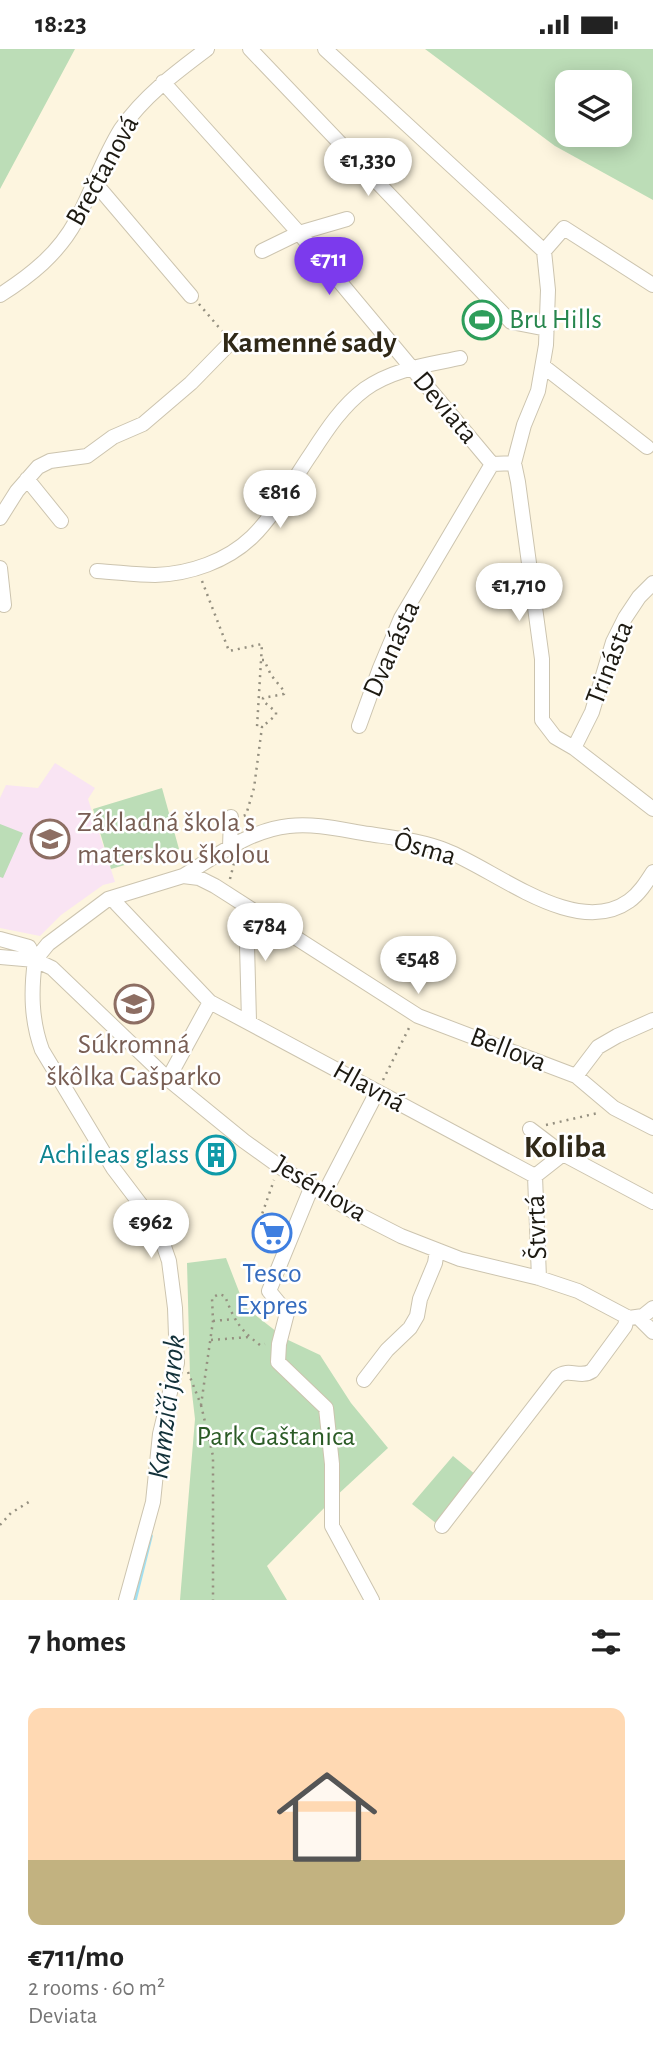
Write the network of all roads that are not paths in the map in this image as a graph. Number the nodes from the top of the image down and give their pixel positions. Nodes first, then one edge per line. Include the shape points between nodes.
1 (207, 49) edge
2 (250, 49) edge
3 (325, 49) edge
4 (163, 82) junction
5 (94, 183) junction
6 (347, 219) dead end
7 (299, 233) junction
8 (262, 251) dead end
9 (544, 251) junction
10 (653, 285) edge
11 (0, 295) edge
12 (191, 296) road end
13 (547, 330) junction
14 (231, 342) road end
15 (460, 358) dead end
16 (543, 366) junction
17 (412, 368) junction
18 (647, 447) dead end
19 (514, 463) junction
20 (492, 464) junction
21 (27, 479) junction
22 (0, 519) edge
23 (61, 521) dead end
24 (0, 568) edge
25 (97, 571) dead end
26 (653, 583) edge
27 (4, 605) dead end
28 (359, 726) dead end
29 (574, 748) junction
30 (653, 809) edge
31 (231, 817) road end
32 (235, 844) junction
33 (653, 872) edge
34 (183, 876) junction
35 (107, 899) junction
36 (246, 906) junction
37 (0, 939) edge
38 (0, 957) edge
39 (35, 960) junction
40 (210, 1002) junction
41 (653, 1020) edge
42 (249, 1021) junction
43 (576, 1076) junction
44 (168, 1079) junction
45 (377, 1092) junction
46 (653, 1128) edge
47 (530, 1129) road end
48 (563, 1153) junction
49 (536, 1176) junction
50 (318, 1190) junction
51 (653, 1202) edge
52 (437, 1251) junction
53 (539, 1277) junction
54 (653, 1308) edge
55 (632, 1317) junction
56 (653, 1332) edge
57 (364, 1380) dead end
58 (442, 1526) dead end
59 (372, 1599) edge
60 (125, 1600) edge

1 - 4 street, Brečtanová
2 - 13 street via 511,323
3 - 9 street
4 - 5 street, Brečtanová via 120,132
4 - 7 street, Deviata
5 - 11 street, Brečtanová via 76,222 54,251
5 - 12 street
6 - 7 street
7 - 8 street
7 - 17 street, Deviata
9 - 10 street via 564,227
9 - 13 street
13 - 16 street
14 - 21 street via 143,424 113,437 87,457 50,461
15 - 17 street
16 - 18 street
16 - 19 street
17 - 20 street, Deviata
17 - 25 street via 377,381 351,401 253,537 228,555 198,568 155,575
19 - 20 street, Deviata
19 - 29 street via 542,659 542,720 555,737
20 - 28 street, Dvanásta via 401,618
21 - 22 street
21 - 23 street
24 - 27 street
26 - 29 street, Trinásta via 639,597 613,642 592,712
29 - 30 street
31 - 32 street
32 - 33 street, Ôsma via 281,827 308,825 427,844 550,904 587,913 626,903
32 - 34 street, Ôsma
34 - 35 street
34 - 36 street, Bellova via 207,881
35 - 39 street via 48,944
35 - 40 street, Hlavná via 114,901
36 - 42 street
36 - 43 street, Bellova via 416,1015
37 - 39 street, Jeséniova via 29,947
38 - 39 street
39 - 44 street, Jeséniova via 52,968
39 - 60 street via 33,1013 42,1050 113,1168 157,1226 169,1261 177,1363 160,1434 153,1502
40 - 42 street, Hlavná
40 - 44 street
41 - 43 street via 598,1047
42 - 45 street, Hlavná
43 - 46 street, Bellova via 614,1108
44 - 50 street, Jeséniova via 244,1141
45 - 49 street, Hlavná
45 - 50 street
47 - 48 street
48 - 49 street
48 - 51 street
49 - 53 street, Štvrtá
50 - 52 street, Jeséniova
50 - 59 street via 269,1291 287,1313 278,1362 326,1408 332,1526
52 - 53 street, Jeséniova
52 - 57 street via 417,1316
53 - 55 street, Jeséniova
54 - 55 street
55 - 56 street, Jeséniova
55 - 58 street via 592,1371 583,1375 567,1371 557,1377

